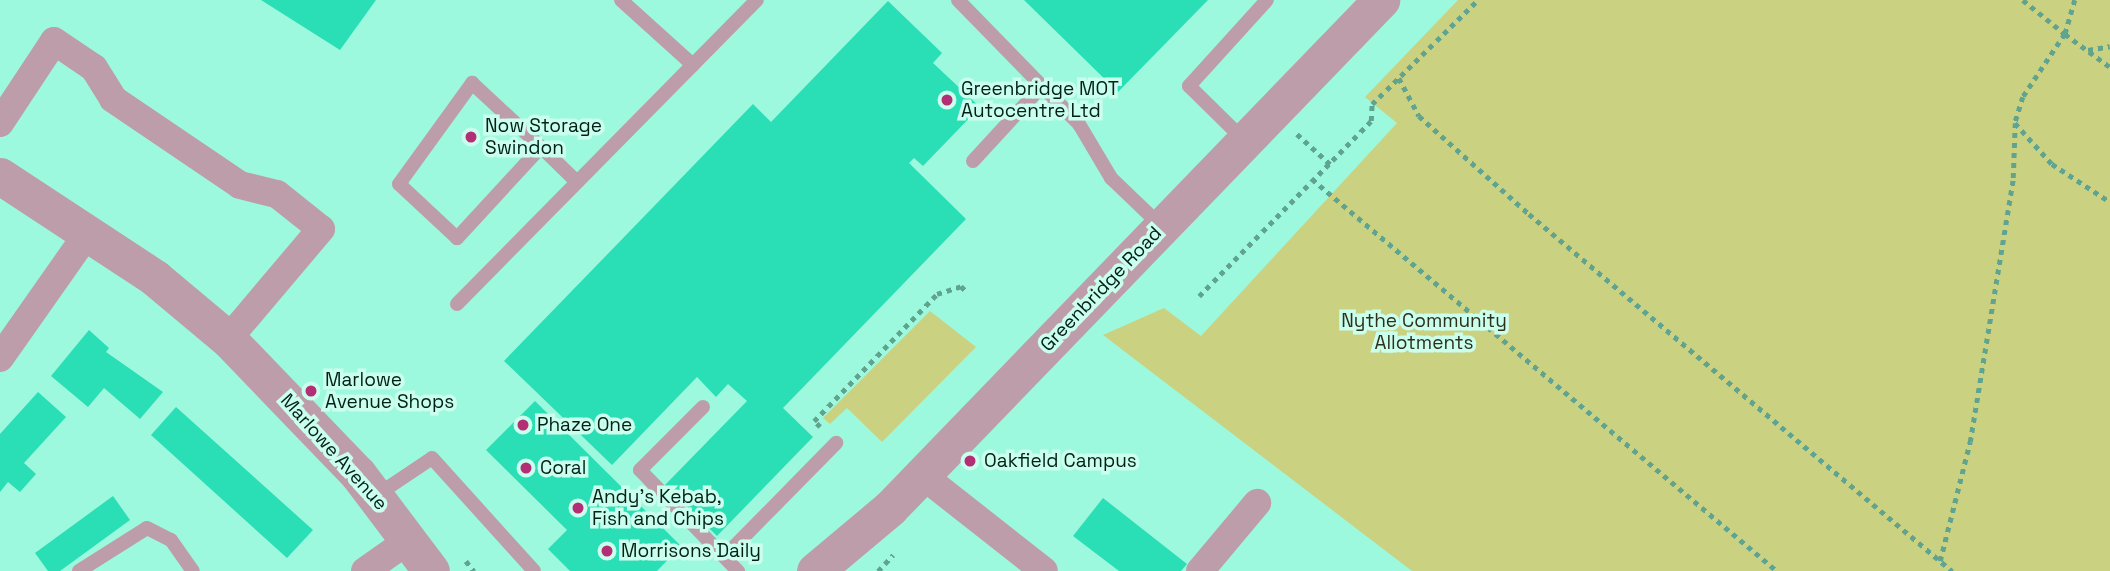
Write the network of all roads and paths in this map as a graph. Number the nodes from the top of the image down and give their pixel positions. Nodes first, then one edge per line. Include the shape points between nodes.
1 (621, 0) edge
2 (757, 0) edge
3 (958, 0) edge
4 (1267, 0) edge
5 (1478, 0) edge
6 (2023, 0) edge
7 (2075, 0) edge
8 (1369, 4) edge
9 (2065, 34) junction
10 (2110, 46) edge
11 (2087, 51) junction
12 (693, 65) junction
13 (2110, 67) edge
14 (1399, 78) junction
15 (1043, 85) junction
16 (1273, 112) junction
17 (0, 123) edge
18 (2015, 123) junction
19 (1245, 141) junction
20 (541, 147) junction
21 (973, 161) dead end
22 (1330, 164) junction
23 (0, 176) edge
24 (1312, 178) junction
25 (577, 182) junction
26 (2110, 202) edge
27 (1162, 228) junction
28 (87, 234) junction
29 (966, 291) dead end
30 (1199, 296) dead end
31 (457, 304) dead end
32 (229, 339) junction
33 (0, 358) edge
34 (703, 407) dead end
35 (836, 443) joint
36 (922, 475) junction
37 (377, 495) junction
38 (1257, 503) dead end
39 (409, 540) junction
40 (727, 554) junction
41 (1940, 561) junction
42 (79, 571) edge
43 (193, 571) edge
44 (365, 571) edge
45 (432, 571) edge
46 (534, 571) edge
47 (738, 571) edge
48 (816, 571) edge
49 (1044, 571) edge
50 (1200, 571) edge
51 (1777, 571) edge
52 (1952, 571) edge

1 - 12 lane
2 - 12 lane
3 - 15 lane
4 - 19 lane via 1189,86
5 - 14 path
6 - 9 path
7 - 9 path
8 - 16 street, Greenbridge Road
9 - 11 path
9 - 18 path via 2023,97
10 - 11 path
11 - 13 path
12 - 25 lane
14 - 22 path via 1372,104 1371,121
14 - 41 path via 1419,116 1665,334
15 - 21 lane
15 - 27 lane via 1079,124 1111,178
16 - 19 street, Greenbridge Road
16 - 22 path
17 - 32 street via 54,41 94,68 113,99 240,185 277,194 321,229
18 - 26 path via 2052,164
18 - 41 path via 2012,178 1970,442
19 - 27 street, Greenbridge Road
20 - 20 lane via 472,83 399,184 457,238
20 - 25 lane
22 - 24 path
23 - 28 street, Marlowe Avenue
24 - 30 path
24 - 51 path
25 - 31 lane
27 - 36 street, Greenbridge Road
28 - 32 street, Marlowe Avenue via 155,278
28 - 33 street
29 - 35 path via 961,286 937,295 814,421
32 - 37 street, Marlowe Avenue
34 - 40 lane via 639,470
35 - 40 lane
36 - 48 street, Greenbridge Road
36 - 49 street
37 - 39 street, Marlowe Avenue
37 - 46 lane via 432,458
38 - 50 street
39 - 44 street
39 - 45 street, Marlowe Avenue
40 - 47 lane
41 - 52 path
42 - 43 lane via 147,528 171,540

